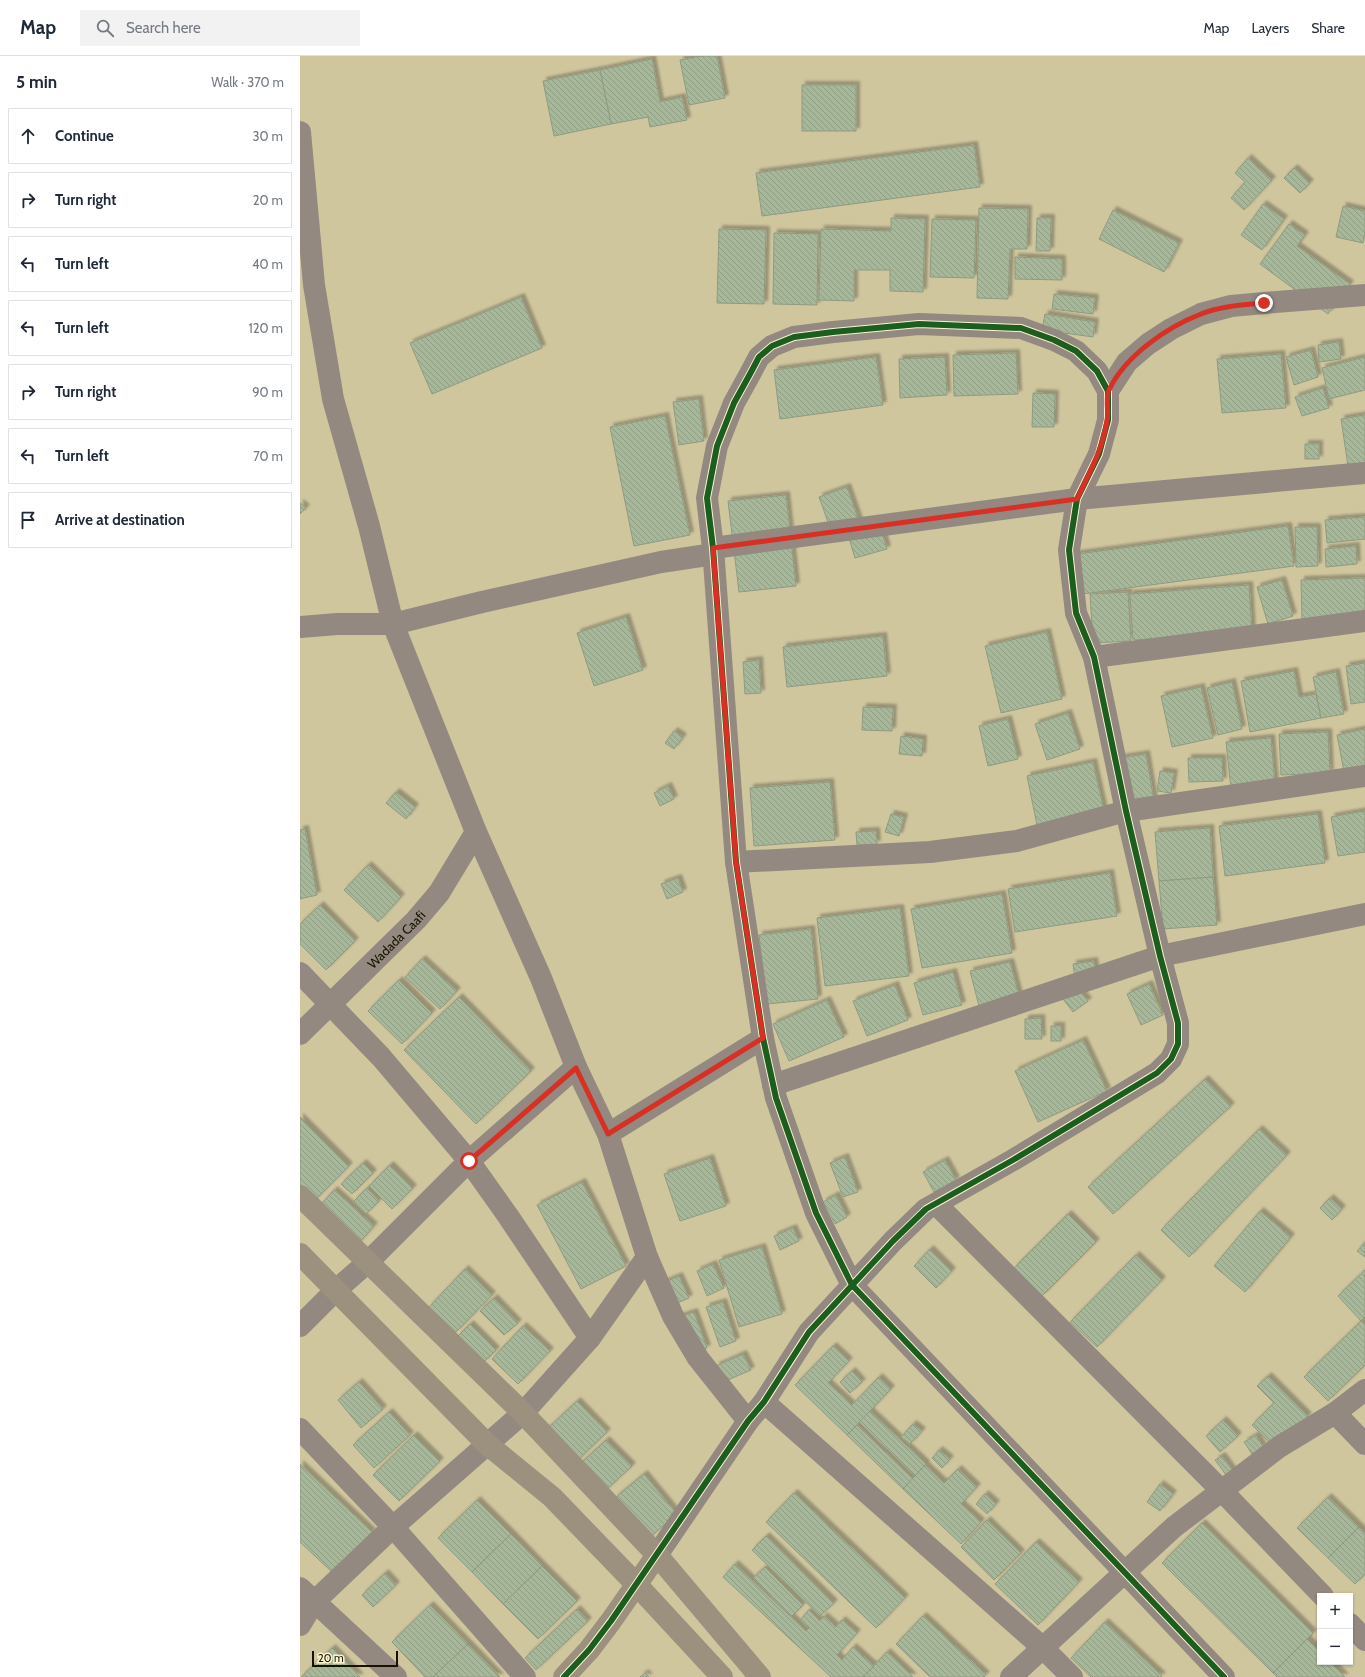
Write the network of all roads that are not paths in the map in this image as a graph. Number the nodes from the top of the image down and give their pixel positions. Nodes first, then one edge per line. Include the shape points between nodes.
1 (300, 132) edge
2 (1365, 296) edge
3 (1108, 391) junction
4 (1365, 473) edge
5 (1077, 499) junction
6 (714, 551) junction
7 (1365, 621) edge
8 (394, 624) junction
9 (300, 627) edge
10 (1094, 657) junction
11 (1365, 776) edge
12 (1126, 811) junction
13 (476, 832) junction
14 (736, 862) junction
15 (1365, 914) edge
16 (1160, 956) junction
17 (300, 973) edge
18 (332, 1004) junction
19 (300, 1034) edge
20 (763, 1038) junction
21 (576, 1068) junction
22 (773, 1085) junction
23 (608, 1134) junction
24 (469, 1161) junction
25 (300, 1196) edge
26 (936, 1204) junction
27 (300, 1254) edge
28 (647, 1257) junction
29 (368, 1262) junction
30 (852, 1285) junction
31 (336, 1290) junction
32 (300, 1326) edge
33 (590, 1338) junction
34 (1365, 1390) edge
35 (764, 1402) junction
36 (523, 1413) junction
37 (1335, 1413) junction
38 (748, 1421) junction
39 (300, 1429) edge
40 (487, 1444) junction
41 (1365, 1444) edge
42 (1223, 1492) junction
43 (394, 1526) junction
44 (657, 1555) junction
45 (1124, 1572) junction
46 (636, 1584) junction
47 (1320, 1593) edge
48 (307, 1595) edge
49 (300, 1625) edge
50 (1353, 1627) edge
51 (1365, 1640) edge
52 (1042, 1647) junction
53 (396, 1677) edge
54 (525, 1677) edge
55 (564, 1677) edge
56 (722, 1677) edge
57 (760, 1677) edge
58 (1011, 1677) edge
59 (1072, 1677) edge
60 (1224, 1677) edge

1 - 8 street via 314,285 333,399
2 - 3 street via 1257,303 1231,306 1201,314 1148,344 1127,362
3 - 5 street via 1108,420 1099,454
3 - 6 street via 1097,371 1076,351 1021,328 919,324 794,337 772,346 759,357 734,403 717,446 707,498
4 - 5 street
5 - 6 street
5 - 10 street via 1069,550 1076,613
6 - 8 street
6 - 14 street
7 - 10 street
8 - 9 street
8 - 13 street
10 - 12 street
11 - 12 street
12 - 14 street via 1017,841 930,852
12 - 16 street
13 - 18 street, Wadada Caafi via 439,893 416,920
13 - 21 street via 541,978
14 - 20 street
15 - 16 street
16 - 22 street
16 - 26 street via 1178,1023 1178,1044 1170,1059 1157,1073
17 - 18 street
18 - 19 street, Wadada Caafi
18 - 24 street via 381,1057
20 - 22 street
20 - 23 street
21 - 23 street
21 - 24 street
22 - 30 street via 816,1213
23 - 28 street
24 - 29 street
24 - 33 street
25 - 29 street
26 - 30 street via 926,1209
26 - 42 street
27 - 31 street
28 - 33 street
28 - 38 street via 674,1316 698,1358
29 - 31 street
29 - 36 street
30 - 35 street via 809,1332
30 - 45 street
31 - 32 street
31 - 40 street
33 - 36 street
34 - 37 street
35 - 38 street
35 - 52 street
36 - 40 street
36 - 44 street
37 - 41 street
37 - 42 street via 1279,1448
38 - 44 street
39 - 43 street
40 - 43 street
40 - 46 street via 552,1497
42 - 45 street via 1174,1527
42 - 47 street
43 - 48 street
43 - 54 street
44 - 46 street
44 - 57 street
45 - 52 street
45 - 60 street
46 - 55 street via 589,1650
46 - 56 street
48 - 49 street
48 - 53 street
50 - 51 street
52 - 58 street
52 - 59 street

